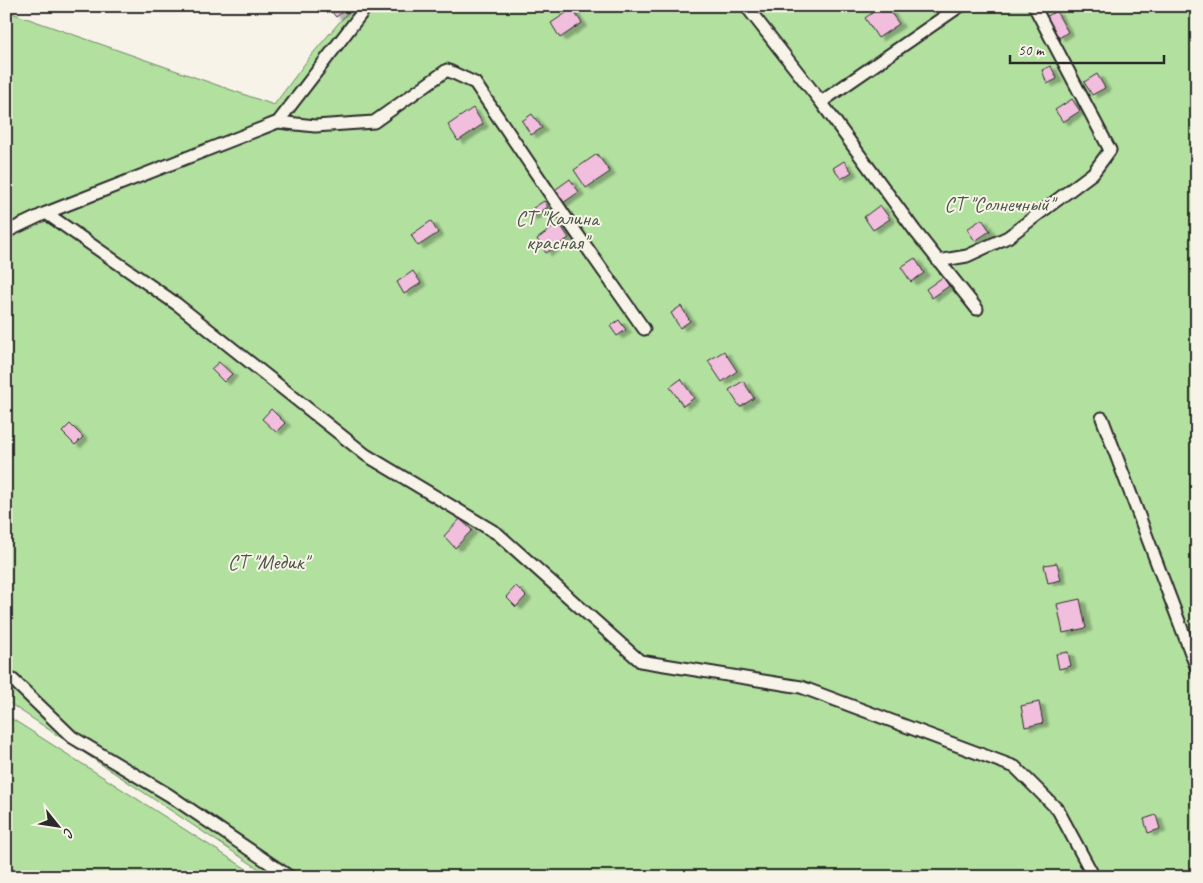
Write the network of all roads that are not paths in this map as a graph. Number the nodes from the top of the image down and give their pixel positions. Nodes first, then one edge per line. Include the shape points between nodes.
1 (367, 6) edge
2 (746, 6) edge
3 (960, 6) edge
4 (1034, 6) edge
5 (821, 102) junction
6 (278, 122) junction
7 (46, 214) junction
8 (6, 232) edge
9 (938, 261) junction
10 (977, 309) dead end
11 (644, 329) dead end
12 (1102, 418) dead end
13 (1197, 669) edge
14 (6, 677) edge
15 (290, 877) edge
16 (1094, 877) edge

1 - 6 lane
2 - 5 lane
3 - 5 lane
4 - 9 lane via 1110,150 1093,174 1008,237 967,256
5 - 9 lane
6 - 7 lane
6 - 11 lane via 315,126 374,122 447,70 475,83
7 - 8 lane
7 - 16 lane via 178,305 366,454 498,534 640,661 801,688 1015,767 1058,810
9 - 10 lane
12 - 13 lane
14 - 15 lane via 72,737 169,795

